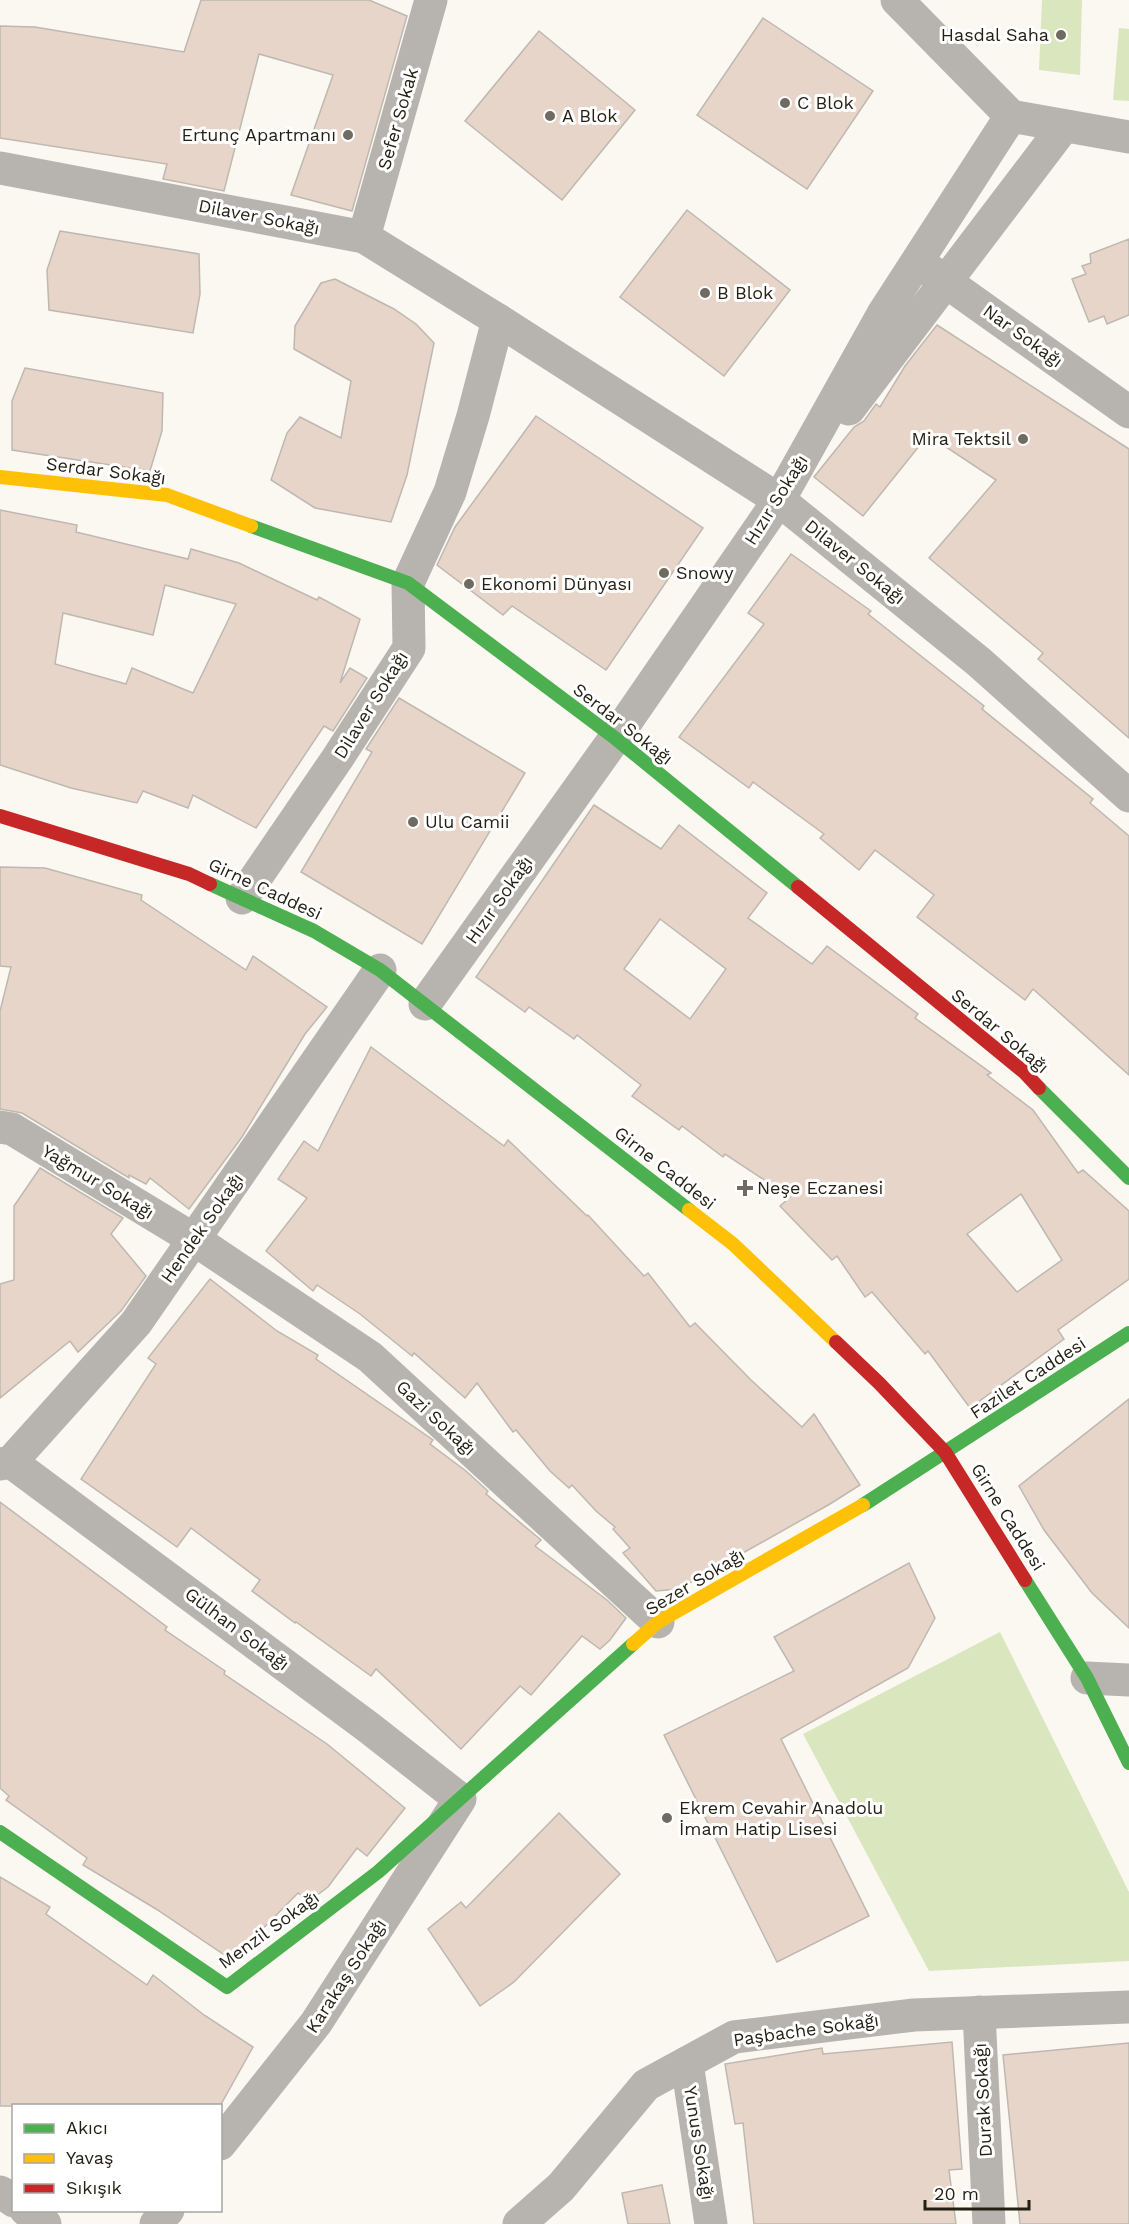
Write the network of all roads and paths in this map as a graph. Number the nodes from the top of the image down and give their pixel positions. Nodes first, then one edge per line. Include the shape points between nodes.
1 (431, 0) edge
2 (897, 0) edge
3 (1011, 116) junction
4 (1064, 126) junction
5 (1129, 137) edge
6 (0, 168) edge
7 (364, 237) junction
8 (917, 261) junction
9 (946, 281) junction
10 (498, 320) junction
11 (1129, 412) edge
12 (0, 477) edge
13 (779, 500) junction
14 (408, 583) junction
15 (615, 738) junction
16 (1129, 796) edge
17 (0, 816) edge
18 (242, 898) junction
19 (380, 970) junction
20 (425, 1004) junction
21 (0, 1127) edge
22 (1129, 1178) edge
23 (195, 1240) junction
24 (1129, 1333) edge
25 (945, 1452) junction
26 (6, 1463) edge
27 (658, 1622) junction
28 (1087, 1678) junction
29 (1129, 1680) edge
30 (1129, 1763) edge
31 (460, 1799) junction
32 (0, 1832) edge
33 (1129, 2007) edge
34 (979, 2012) junction
35 (687, 2063) junction
36 (222, 2142) edge
37 (27, 2212) edge
38 (167, 2212) edge
39 (520, 2223) edge
40 (45, 2224) edge
41 (156, 2224) edge
42 (711, 2224) edge
43 (989, 2224) edge

1 - 7 street, Sefer Sokak
2 - 3 street
3 - 4 street
3 - 8 street, Hızır Sokağı
4 - 5 street
4 - 9 street
6 - 7 street, Dilaver Sokağı
7 - 10 street, Dilaver Sokağı
8 - 9 street, Nar Sokağı
8 - 13 street, Hızır Sokağı
9 - 11 street, Nar Sokağı
9 - 13 street
10 - 13 street, Dilaver Sokağı
10 - 14 street, Dilaver Sokağı via 450,492
12 - 14 street, Serdar Sokağı via 167,495
13 - 15 street, Hızır Sokağı
13 - 16 street, Dilaver Sokağı via 980,662
14 - 15 street, Serdar Sokağı
14 - 18 street, Dilaver Sokağı via 409,648
15 - 20 street, Hızır Sokağı
15 - 22 street, Serdar Sokağı via 1023,1072
17 - 18 street, Girne Caddesi via 189,874
18 - 19 street, Girne Caddesi via 314,931
19 - 20 street, Girne Caddesi
19 - 23 street, Hendek Sokağı
20 - 25 street, Girne Caddesi via 733,1244 879,1383
21 - 23 street, Yağmur Sokağı via 12,1129
23 - 26 street, Hendek Sokağı via 136,1323
23 - 27 street, Gazi Sokağı via 370,1357
24 - 25 street, Fazilet Caddesi
25 - 27 street, Sezer Sokağı via 840,1520
25 - 28 street, Girne Caddesi
26 - 31 street, Gülhan Sokağı via 368,1727
27 - 31 street, Sezer Sokağı
28 - 29 street
28 - 30 street, Girne Caddesi
31 - 32 street, Menzil Sokağı via 378,1872 227,1987
31 - 36 street, Karakaş Sokağı via 316,2024
33 - 34 street, Paşbache Sokağı
34 - 35 street, Paşbache Sokağı via 914,2015 734,2037
34 - 43 street, Durak Sokağı
35 - 39 street, Paşbache Sokağı via 646,2085 561,2187
35 - 42 street, Yunus Sokağı
37 - 40 street
38 - 41 street

